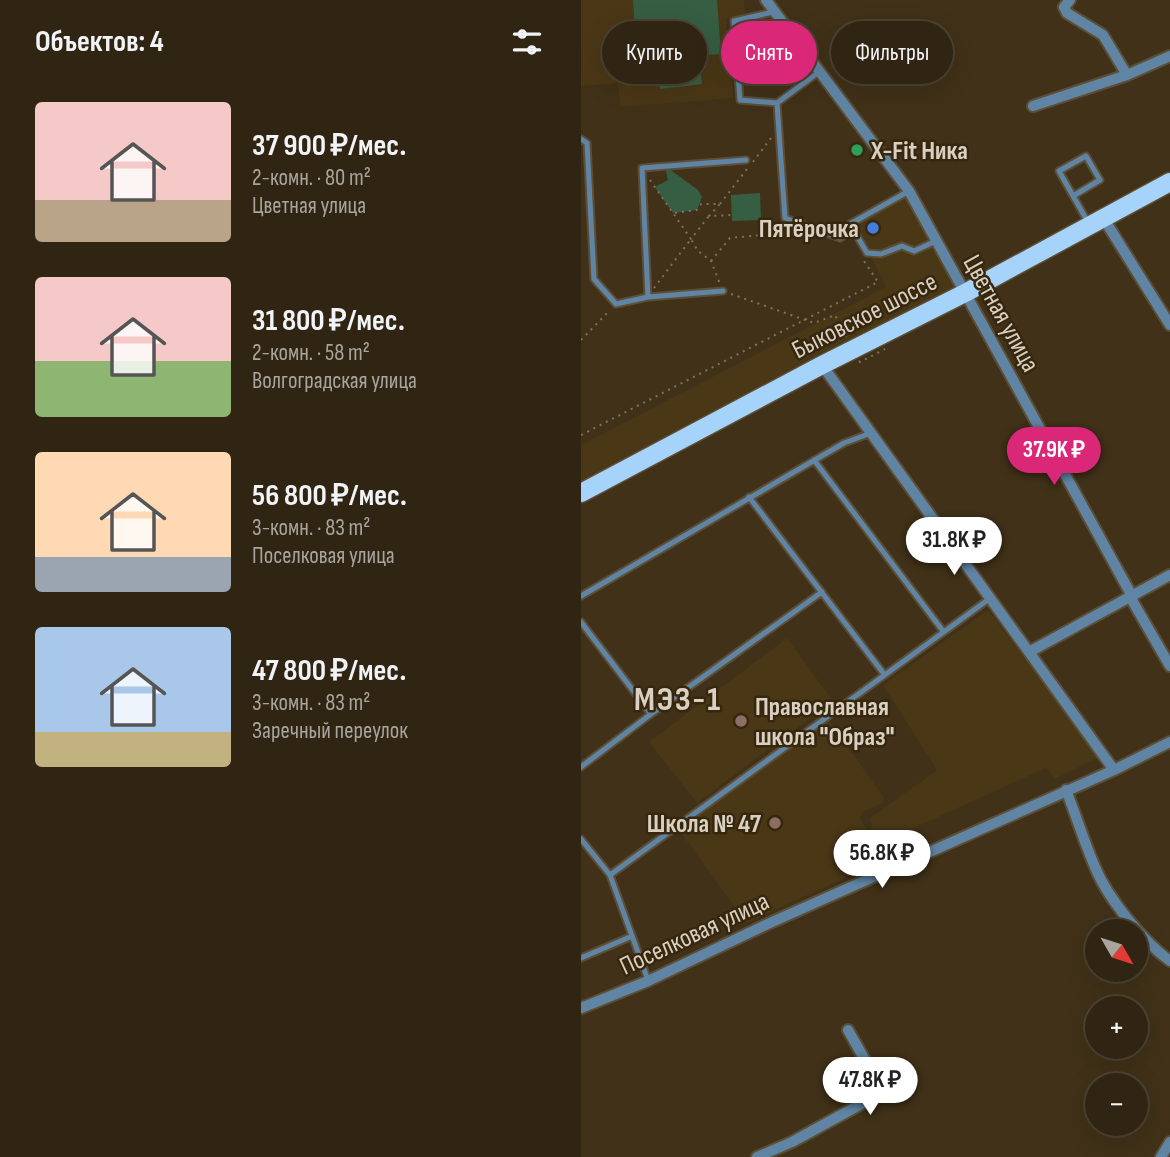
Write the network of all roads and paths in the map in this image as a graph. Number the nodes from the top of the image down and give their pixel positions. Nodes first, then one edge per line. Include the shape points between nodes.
1 (767, 0) edge
2 (1070, 0) edge
3 (776, 11) junction
4 (1170, 56) edge
5 (819, 71) junction
6 (1127, 75) junction
7 (777, 103) junction
8 (1033, 106) dead end
9 (581, 139) edge
10 (746, 160) dead end
11 (642, 168) junction
12 (1170, 182) edge
13 (909, 191) junction
14 (1073, 196) junction
15 (673, 213) junction
16 (732, 215) dead end
17 (709, 216) junction
18 (785, 218) junction
19 (1097, 223) junction
20 (850, 224) junction
21 (847, 233) junction
22 (691, 239) junction
23 (852, 240) dead end
24 (936, 241) junction
25 (711, 261) junction
26 (865, 261) dead end
27 (723, 291) junction
28 (965, 293) junction
29 (648, 297) junction
30 (616, 304) junction
31 (805, 320) junction
32 (1170, 325) edge
33 (581, 340) edge
34 (852, 349) junction
35 (885, 349) dead end
36 (822, 365) junction
37 (871, 433) junction
38 (581, 435) edge
39 (814, 460) junction
40 (581, 493) edge
41 (749, 497) junction
42 (1170, 575) edge
43 (822, 592) junction
44 (581, 596) edge
45 (1132, 596) junction
46 (989, 599) junction
47 (581, 622) edge
48 (943, 631) junction
49 (1029, 652) junction
50 (1170, 666) edge
51 (884, 674) junction
52 (652, 714) junction
53 (1170, 743) edge
54 (581, 767) edge
55 (1114, 770) junction
56 (1066, 790) junction
57 (581, 839) edge
58 (610, 875) junction
59 (630, 937) junction
60 (581, 958) edge
61 (1170, 961) edge
62 (648, 981) junction
63 (581, 1008) edge
64 (848, 1030) dead end
65 (1170, 1142) edge
66 (757, 1157) edge
67 (1161, 1157) edge

1 - 3 street, Цветная улица
2 - 6 street via 1064,7 1067,13 1103,35
3 - 5 street, Цветная улица
3 - 7 lane via 734,21 740,100
4 - 6 street
5 - 7 lane
5 - 13 street, Цветная улица
6 - 8 street
7 - 18 lane
9 - 30 lane via 587,143 594,279
10 - 11 lane
11 - 15 path
11 - 29 lane
12 - 19 main road, Быковское шоссе
13 - 20 lane
13 - 24 street, Цветная улица
14 - 14 lane via 1100,180 1086,156 1059,171
14 - 19 lane
15 - 17 path via 697,210 701,204 720,204
15 - 22 path
16 - 17 path
17 - 22 path
18 - 21 lane via 840,238
18 - 25 path via 773,234 730,238
19 - 28 main road, Быковское шоссе
19 - 32 street
20 - 21 lane
20 - 24 lane via 867,253 881,254 902,246 914,251
21 - 23 lane
22 - 25 path
22 - 29 path
24 - 28 street, Цветная улица
25 - 27 path
26 - 31 path via 878,282
27 - 29 lane
27 - 31 path
28 - 34 main road, Быковское шоссе
28 - 45 street, Цветная улица
29 - 30 lane
30 - 33 path
31 - 34 path via 814,323 835,315
31 - 38 path
34 - 35 path via 860,362
34 - 36 main road, Быковское шоссе
36 - 37 street
36 - 40 main road, Быковское шоссе
37 - 39 lane
37 - 46 street
39 - 41 lane
39 - 48 lane
41 - 43 lane
41 - 44 lane
42 - 45 street
43 - 51 lane
43 - 52 lane
45 - 49 street
45 - 50 street, Цветная улица
46 - 48 lane
46 - 49 street
47 - 52 lane
48 - 51 lane
49 - 55 street
51 - 58 lane
52 - 54 lane
53 - 55 street, Поселковая улица
55 - 56 street, Поселковая улица
56 - 61 street via 1105,886 1144,937
56 - 62 street, Поселковая улица
57 - 58 lane
58 - 59 lane
59 - 60 lane
59 - 62 lane
62 - 63 street, Поселковая улица
64 - 66 street via 883,1093
65 - 67 street

